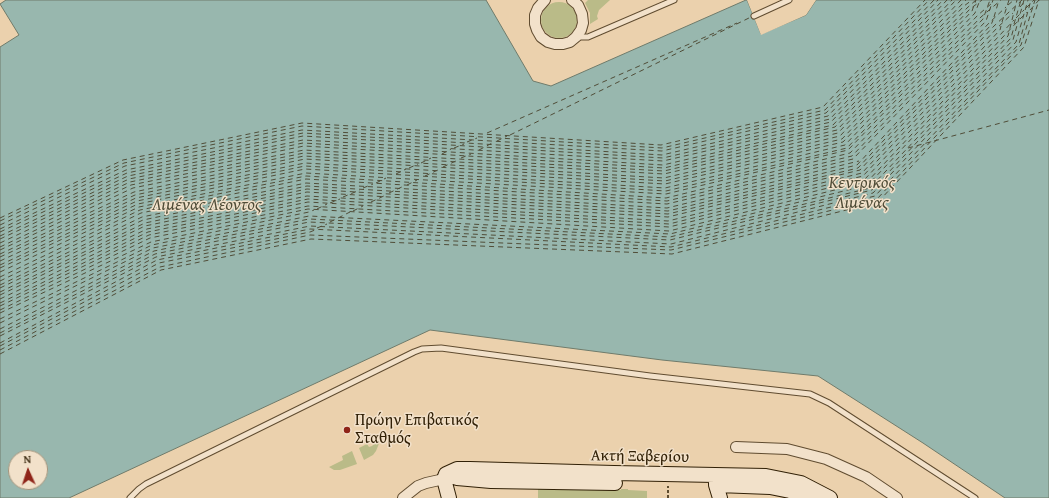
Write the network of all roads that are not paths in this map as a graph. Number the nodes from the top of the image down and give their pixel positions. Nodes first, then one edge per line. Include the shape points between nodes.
1 (540, 0) edge
2 (545, 0) edge
3 (674, 0) edge
4 (789, 0) edge
5 (577, 2) edge
6 (535, 15) junction
7 (754, 16) dead end
8 (576, 37) junction
9 (736, 447) dead end
10 (445, 477) junction
11 (717, 490) edge
12 (130, 498) edge
13 (403, 498) edge
14 (449, 498) edge
15 (808, 498) edge
16 (830, 498) edge
17 (897, 498) edge
18 (975, 498) edge

1 - 6 lane
2 - 6 street
3 - 8 lane via 588,37
4 - 7 lane
5 - 8 street via 583,23
6 - 8 street via 536,30 548,42 563,44
9 - 17 street via 787,449 819,457 866,477
10 - 11 main road, Ακτή Ξαβερίου via 491,481 668,484
10 - 11 main road, Ακτή Ξαβερίου via 458,469 470,469
10 - 13 street via 418,486
10 - 14 main road
11 - 15 main road, Ακτή Ξαβερίου via 770,487
11 - 16 main road, Ακτή Ξαβερίου via 766,476 806,485
12 - 18 lane via 146,484 405,356 436,348 810,394 829,403

